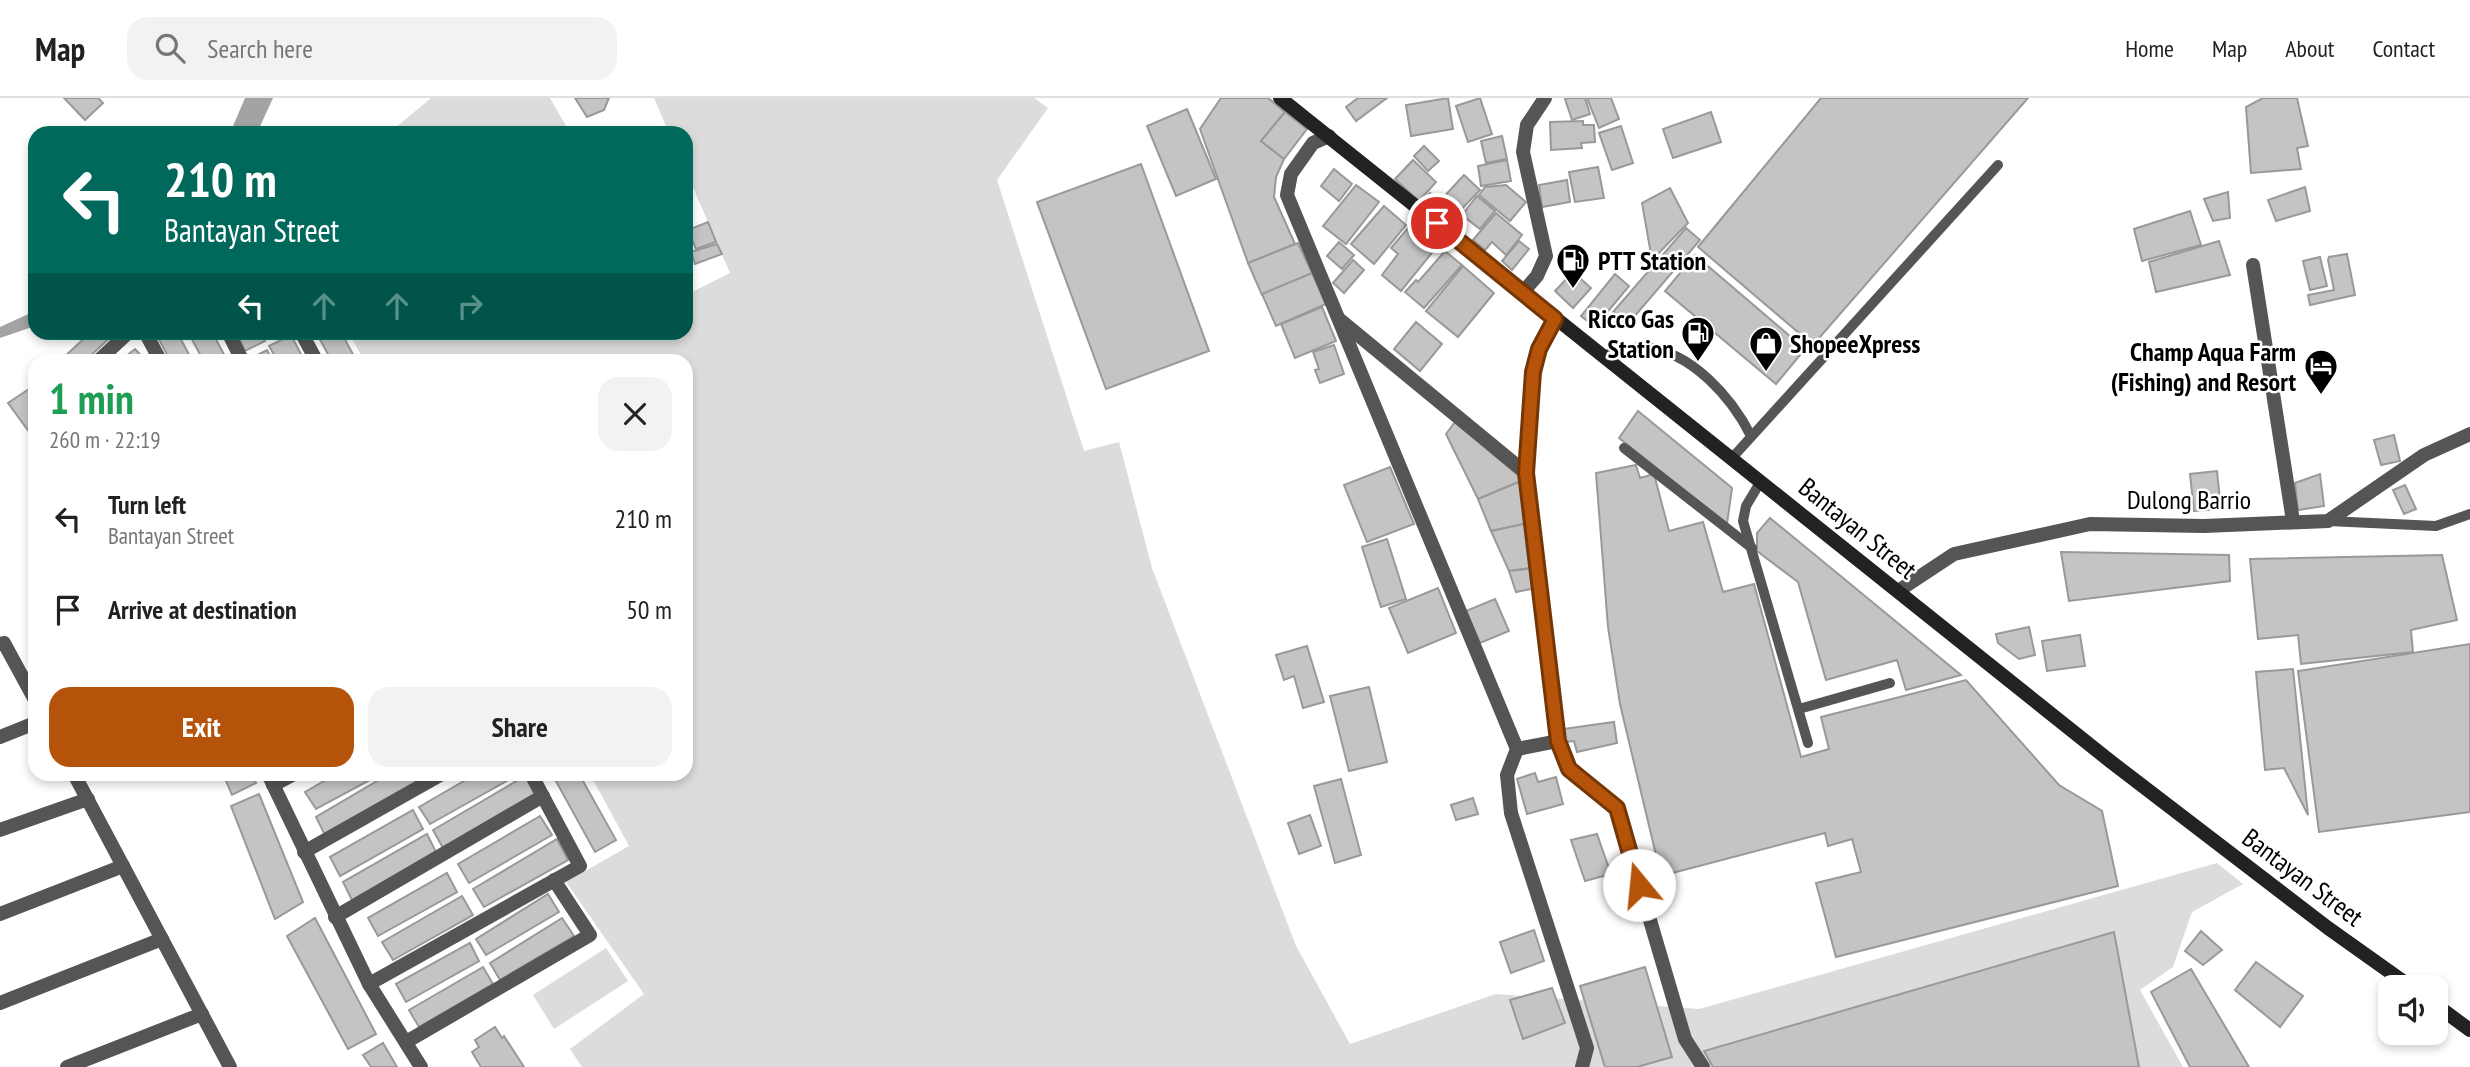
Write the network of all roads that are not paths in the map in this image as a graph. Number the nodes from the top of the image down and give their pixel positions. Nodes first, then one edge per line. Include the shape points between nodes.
1 (1280, 98) edge
2 (1545, 98) edge
3 (1329, 136) junction
4 (1998, 165) dead end
5 (2253, 265) dead end
6 (1523, 292) junction
7 (1337, 317) junction
8 (1555, 319) junction
9 (120, 340) edge
10 (105, 354) edge
11 (1602, 356) junction
12 (2470, 434) edge
13 (1751, 436) junction
14 (1624, 448) dead end
15 (1732, 458) junction
16 (1526, 473) junction
17 (1761, 481) junction
18 (2470, 514) edge
19 (2328, 521) junction
20 (2293, 522) junction
21 (1752, 548) junction
22 (1898, 591) junction
23 (0, 644) edge
24 (1890, 684) dead end
25 (28, 687) edge
26 (1799, 709) junction
27 (28, 726) edge
28 (0, 737) edge
29 (1558, 741) junction
30 (1808, 743) dead end
31 (1517, 749) junction
32 (78, 781) edge
33 (271, 781) edge
34 (430, 781) edge
35 (535, 781) edge
36 (543, 796) junction
37 (88, 799) junction
38 (0, 830) edge
39 (304, 852) junction
40 (123, 866) junction
41 (554, 880) junction
42 (0, 914) edge
43 (335, 917) junction
44 (162, 939) junction
45 (2395, 975) edge
46 (369, 984) junction
47 (0, 1003) edge
48 (2448, 1013) edge
49 (202, 1014) junction
50 (2470, 1030) edge
51 (406, 1042) junction
52 (67, 1067) edge
53 (230, 1067) edge
54 (421, 1067) edge
55 (1582, 1067) edge
56 (1703, 1067) edge

1 - 3 main road, Bantayan Street
2 - 6 street via 1527,125 1523,152 1545,256 1537,276
3 - 6 main road, Bantayan Street
3 - 7 street via 1313,144 1291,174 1287,195
4 - 13 lane
5 - 20 street
6 - 8 main road, Bantayan Street
7 - 16 street
7 - 31 street
8 - 11 main road, Bantayan Street
8 - 16 street via 1533,372
9 - 10 street
11 - 13 lane via 1644,346 1677,358 1721,390
11 - 15 main road, Bantayan Street
12 - 19 street via 2424,455
13 - 15 lane
14 - 21 lane
15 - 17 main road, Bantayan Street
16 - 29 street
17 - 21 lane via 1743,521
17 - 22 main road, Bantayan Street
18 - 19 lane via 2436,526
19 - 20 street, Dulong Barrio
20 - 22 street, Dulong Barrio via 2090,524 1954,554
21 - 26 lane
22 - 45 main road, Bantayan Street via 2121,769
23 - 25 street via 4,643
24 - 26 lane
26 - 30 lane
27 - 28 street
29 - 31 street
29 - 56 street via 1569,769 1617,808 1685,1039
31 - 55 street via 1507,775 1511,813 1587,1048
32 - 37 street
33 - 39 street
34 - 39 street
35 - 36 street
36 - 41 street via 580,866
36 - 43 street
37 - 38 street
37 - 40 street
39 - 43 street
40 - 42 street
40 - 44 street
41 - 46 street
41 - 51 street via 590,935
43 - 46 street
44 - 47 street
44 - 49 street
46 - 51 street
48 - 50 main road
49 - 52 street
49 - 53 street
51 - 54 street

